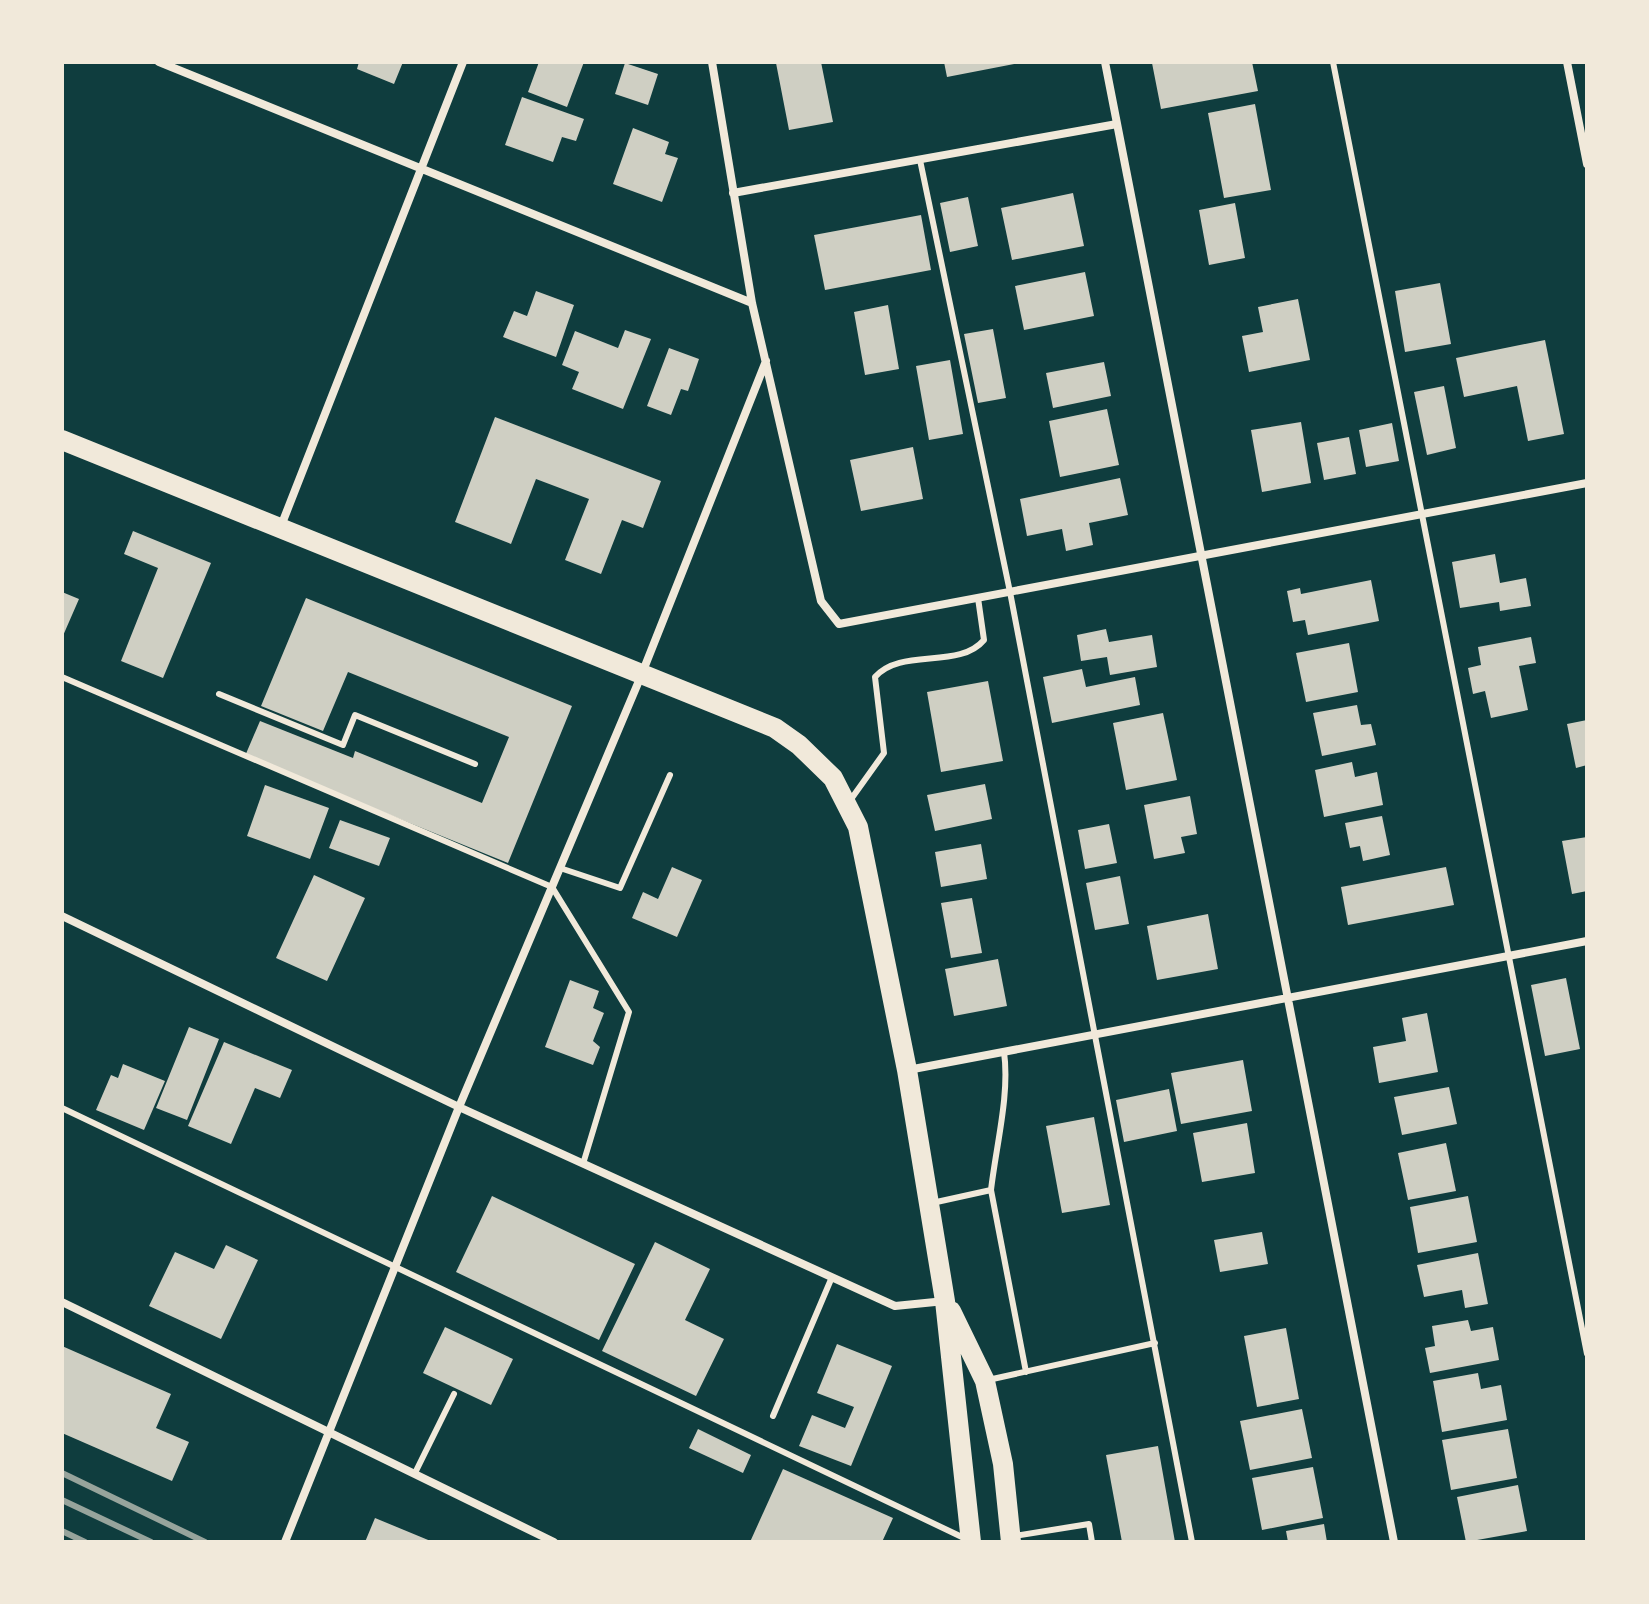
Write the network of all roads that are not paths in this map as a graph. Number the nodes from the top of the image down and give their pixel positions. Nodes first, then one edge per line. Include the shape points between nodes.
1 (159, 62) edge
2 (463, 62) edge
3 (712, 62) edge
4 (1105, 62) edge
5 (1333, 62) edge
6 (1567, 62) edge
7 (1117, 124) junction
8 (920, 160) junction
9 (1587, 164) edge
10 (422, 166) junction
11 (733, 193) junction
12 (752, 303) junction
13 (767, 359) junction
14 (62, 440) edge
15 (1587, 483) edge
16 (1422, 514) junction
17 (281, 526) junction
18 (1202, 556) junction
19 (1010, 592) junction
20 (978, 598) junction
21 (641, 676) junction
22 (62, 677) edge
23 (219, 694) dead end
24 (475, 764) dead end
25 (670, 775) dead end
26 (846, 805) junction
27 (560, 868) junction
28 (552, 887) junction
29 (62, 916) edge
30 (1587, 941) edge
31 (1509, 956) junction
32 (1288, 998) junction
33 (1097, 1034) junction
34 (1004, 1052) junction
35 (907, 1070) junction
36 (459, 1107) junction
37 (62, 1108) edge
38 (583, 1164) junction
39 (991, 1190) junction
40 (929, 1204) junction
41 (394, 1267) junction
42 (832, 1277) junction
43 (945, 1301) junction
44 (62, 1302) edge
45 (1155, 1343) junction
46 (1587, 1354) edge
47 (1026, 1372) junction
48 (985, 1381) junction
49 (454, 1394) dead end
50 (773, 1416) dead end
51 (328, 1430) junction
52 (415, 1473) junction
53 (1011, 1540) edge
54 (285, 1542) edge
55 (554, 1542) edge
56 (971, 1542) edge
57 (1092, 1542) edge
58 (1192, 1542) edge
59 (1394, 1542) edge

1 - 10 street
2 - 10 street
3 - 11 street
4 - 7 street
5 - 16 lane
6 - 9 street
7 - 8 street
7 - 18 street
8 - 11 street
8 - 19 lane
10 - 12 street
10 - 17 street
11 - 12 street
12 - 13 street
13 - 20 street via 821,601 839,624
13 - 21 street
14 - 17 main road
15 - 16 street
16 - 18 street
16 - 31 lane
17 - 21 main road
18 - 19 street
18 - 32 street
19 - 20 street
19 - 33 lane
20 - 26 lane via 984,640 976,650 906,663 875,677 884,753
21 - 26 main road via 775,728 833,778
21 - 27 street
22 - 28 lane
23 - 24 lane via 343,745 355,715
25 - 27 lane via 620,888
26 - 35 main road via 858,827
27 - 28 street
28 - 36 street
28 - 38 lane via 629,1012
29 - 36 street
30 - 31 street
31 - 32 street
31 - 46 lane
32 - 33 street
32 - 59 street
33 - 34 street
33 - 45 lane
34 - 35 street
34 - 39 lane via 1008,1080
35 - 40 main road
36 - 38 street
36 - 41 street
37 - 41 lane
38 - 42 street
39 - 40 lane
39 - 47 lane
40 - 43 main road
41 - 51 street
41 - 56 lane
42 - 43 street via 895,1306
42 - 50 lane
43 - 48 main road
43 - 56 main road
44 - 51 street
45 - 47 lane
45 - 58 lane
47 - 48 lane
48 - 53 main road via 1003,1464
49 - 52 lane
51 - 52 street
51 - 54 street
52 - 55 street
53 - 57 lane via 1089,1524

